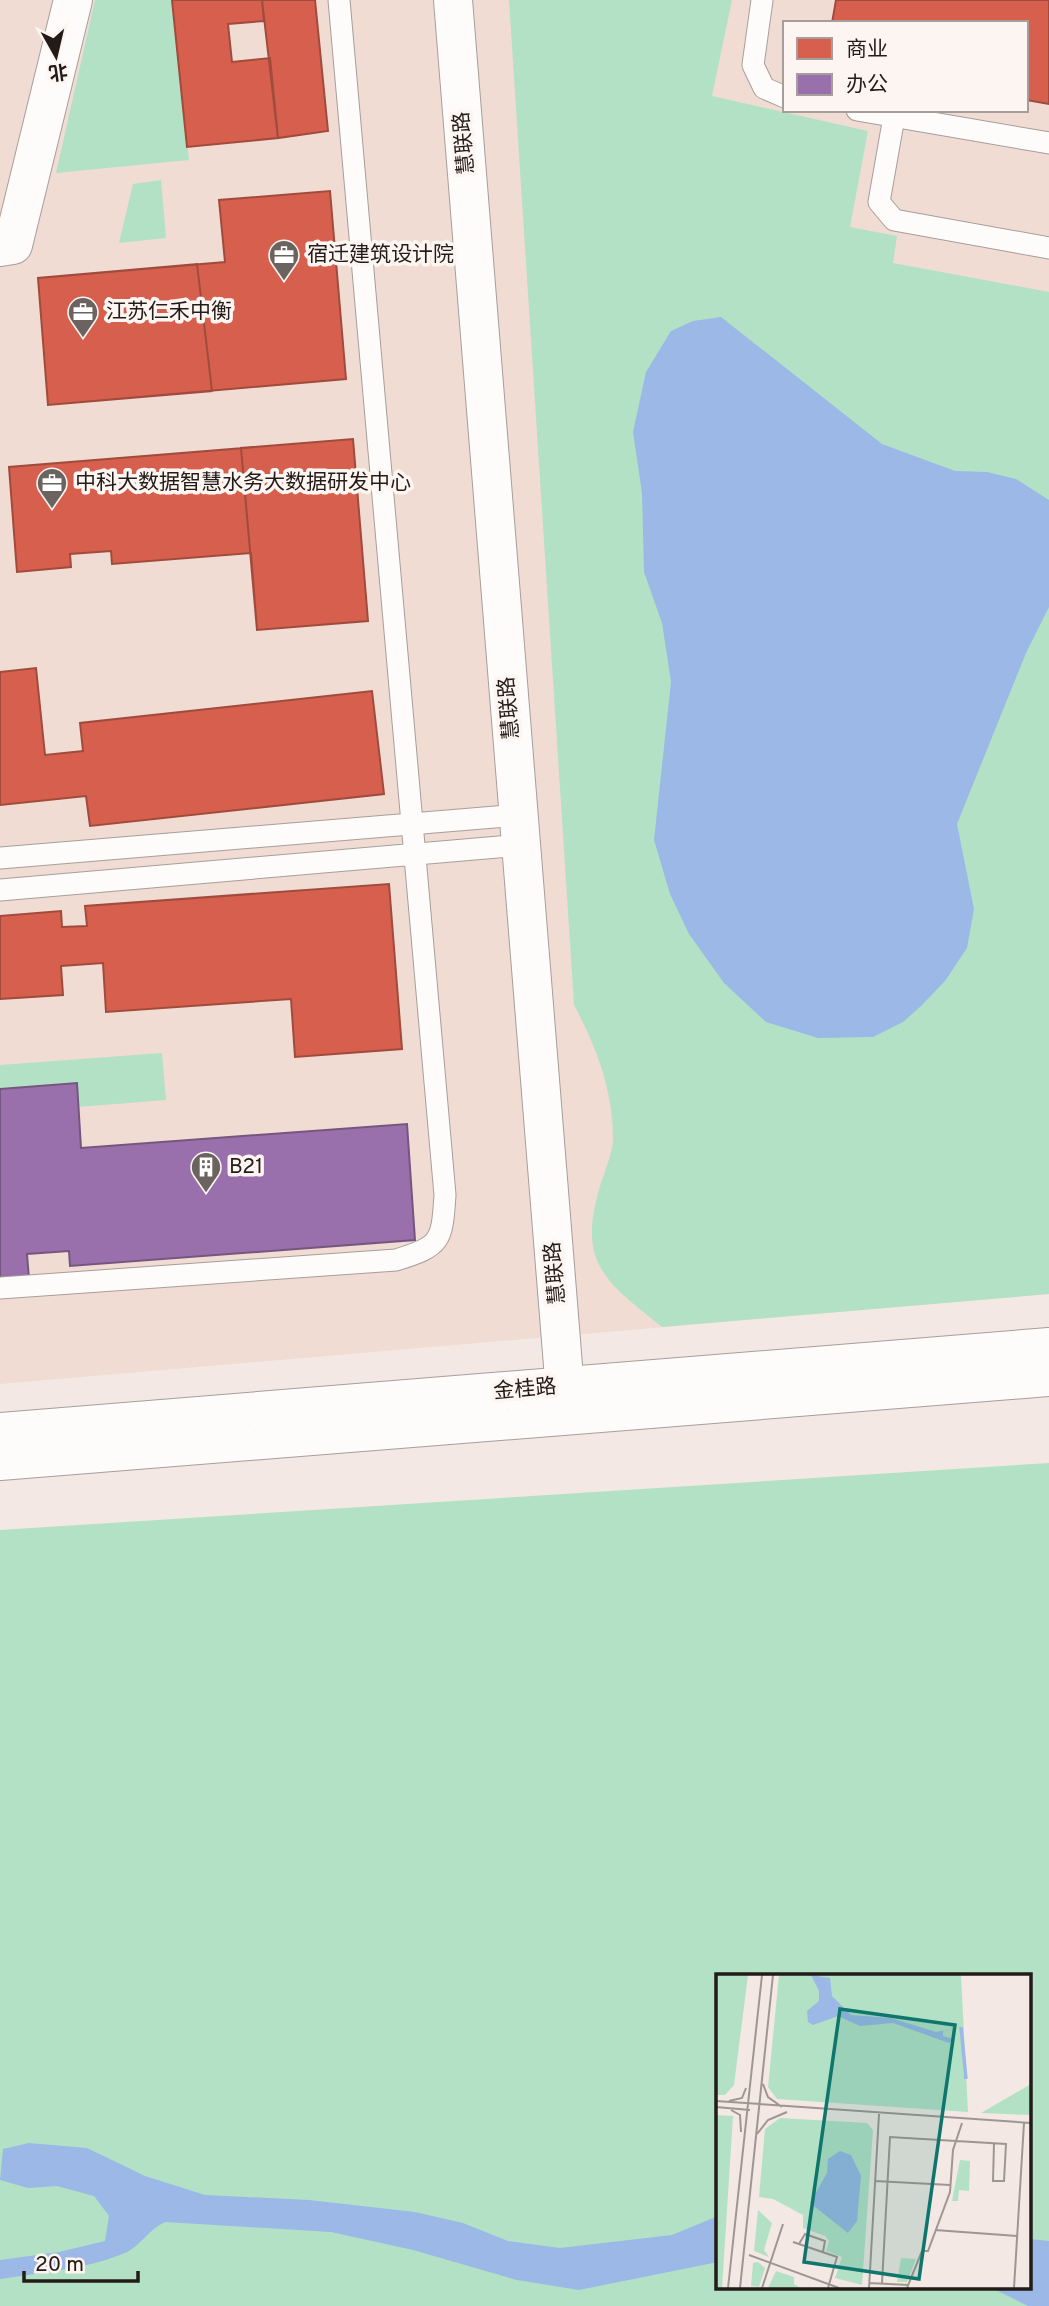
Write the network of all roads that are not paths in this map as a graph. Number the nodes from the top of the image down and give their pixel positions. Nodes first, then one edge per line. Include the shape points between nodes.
1 (73, 0) edge
2 (339, 0) edge
3 (453, 0) edge
4 (762, 0) edge
5 (783, 96) edge
6 (868, 112) edge
7 (894, 117) junction
8 (1049, 143) edge
9 (0, 247) edge
10 (1049, 248) edge
11 (412, 825) junction
12 (520, 830) junction
13 (415, 856) junction
14 (0, 859) edge
15 (0, 890) edge
16 (0, 1288) edge
17 (1049, 1348) edge
18 (1049, 1377) edge
19 (566, 1401) junction
20 (0, 1432) edge
21 (0, 1461) edge

1 - 9 street via 13,246
2 - 11 lane
3 - 12 street, 慧联路
4 - 5 lane via 753,65 764,88
6 - 7 lane
7 - 8 lane
7 - 10 lane via 878,202 894,220
11 - 12 lane
11 - 13 lane
11 - 14 lane
12 - 13 lane
12 - 19 street, 慧联路
13 - 15 lane
13 - 16 lane via 445,1195 443,1228 429,1250 396,1260
17 - 19 street, 金桂路
18 - 19 street, 金桂路
19 - 20 street, 金桂路
19 - 21 street, 金桂路

